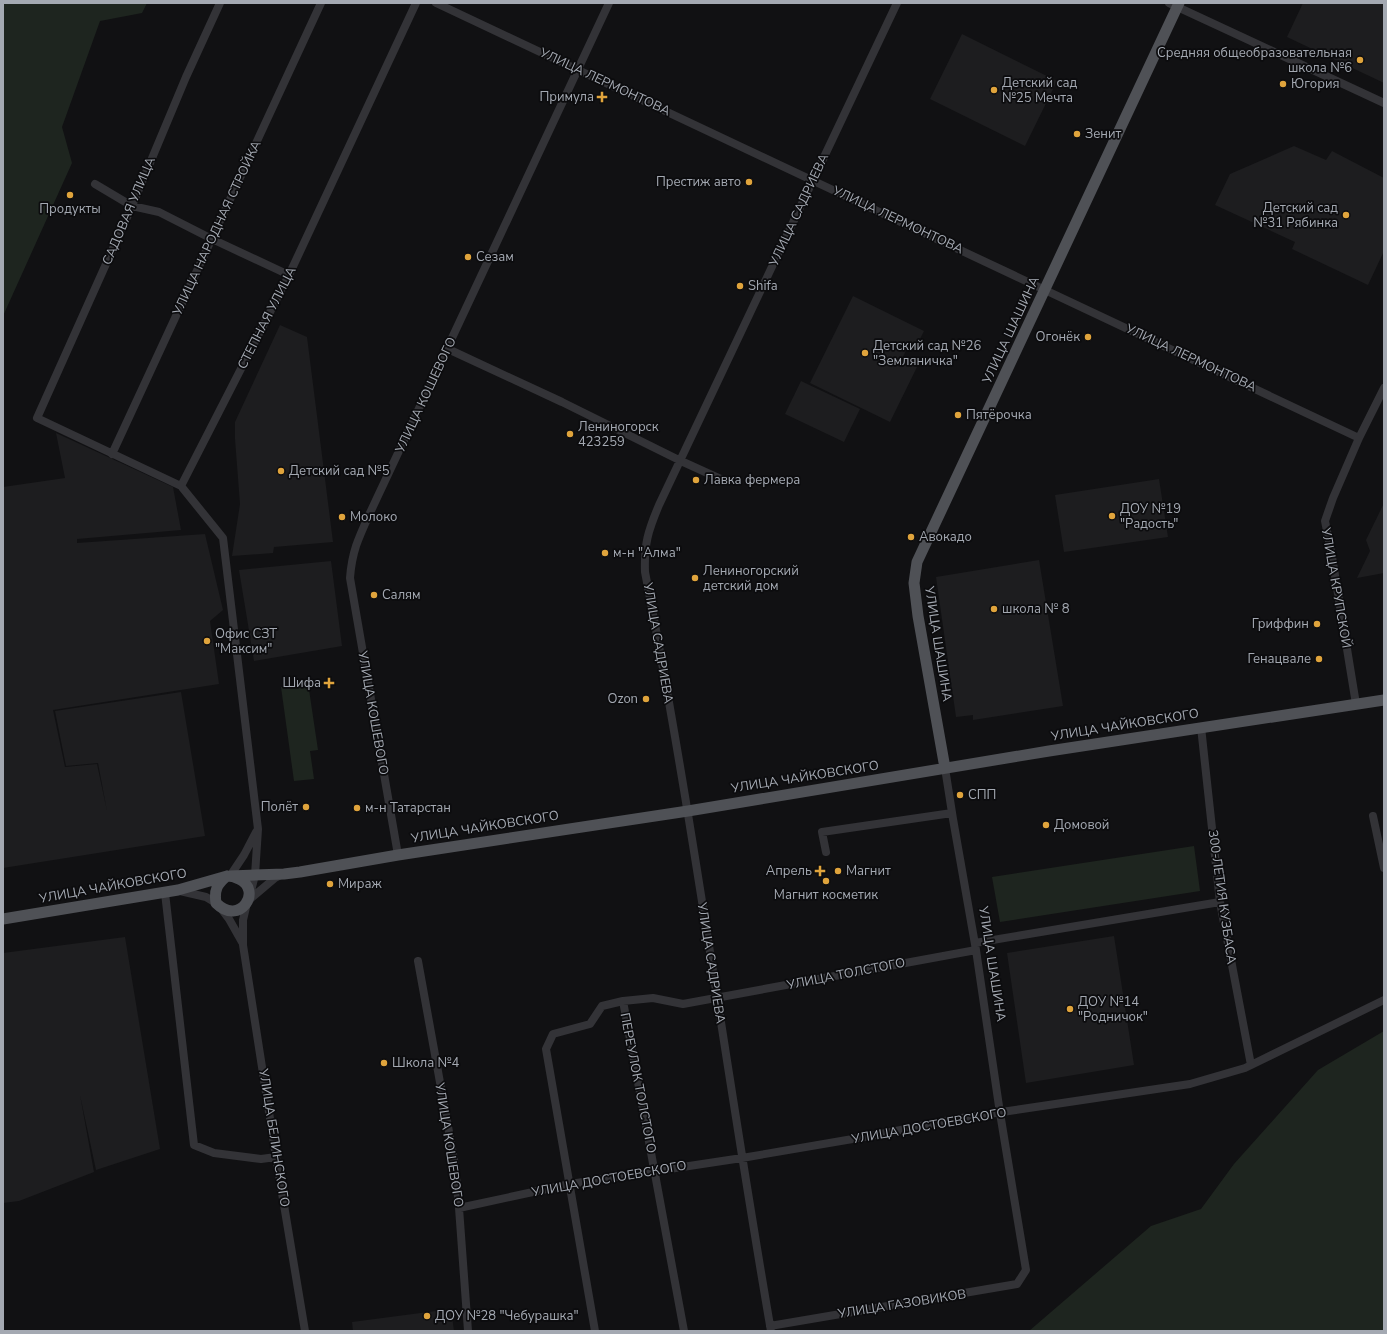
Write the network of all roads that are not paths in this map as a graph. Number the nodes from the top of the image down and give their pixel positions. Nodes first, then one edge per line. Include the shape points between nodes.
1 (220, 3) edge
2 (321, 3) edge
3 (416, 3) edge
4 (436, 3) edge
5 (609, 3) edge
6 (897, 3) edge
7 (1176, 4) edge
8 (578, 69) junction
9 (1384, 103) edge
10 (814, 180) junction
11 (95, 184) dead end
12 (132, 206) junction
13 (212, 239) junction
14 (290, 275) junction
15 (1045, 289) junction
16 (448, 349) junction
17 (1384, 388) edge
18 (1359, 438) junction
19 (112, 454) junction
20 (681, 461) junction
21 (725, 481) dead end
22 (181, 486) junction
23 (1384, 700) edge
24 (1356, 704) junction
25 (1201, 727) junction
26 (945, 768) junction
27 (688, 810) junction
28 (952, 813) junction
29 (1373, 816) dead end
30 (258, 829) junction
31 (826, 852) dead end
32 (398, 855) junction
33 (1384, 868) edge
34 (284, 874) junction
35 (255, 875) junction
36 (229, 876) junction
37 (178, 890) junction
38 (165, 893) junction
39 (248, 902) junction
40 (1220, 902) junction
41 (218, 905) junction
42 (3, 919) edge
43 (243, 945) junction
44 (975, 946) junction
45 (418, 961) dead end
46 (716, 998) junction
47 (1384, 1000) edge
48 (623, 1001) junction
49 (1251, 1065) junction
50 (1000, 1113) junction
51 (276, 1157) junction
52 (742, 1158) junction
53 (655, 1170) junction
54 (570, 1184) junction
55 (460, 1208) junction
56 (1026, 1270) joint
57 (770, 1328) edge
58 (305, 1331) edge
59 (468, 1331) edge
60 (595, 1331) edge
61 (684, 1331) edge

1 - 12 street, САДОВАЯ УЛИЦА
2 - 13 street, УЛИЦА НАРОДНАЯ СТРОЙКА
3 - 14 street, СТЕПНАЯ УЛИЦА
4 - 8 street, УЛИЦА ЛЕРМОНТОВА
5 - 8 street, УЛИЦА КОШЕВОГО
6 - 10 street, УЛИЦА САДРИЕВА
7 - 9 street
7 - 15 main road, УЛИЦА ШАШИНА
8 - 10 street, УЛИЦА ЛЕРМОНТОВА
8 - 16 street, УЛИЦА КОШЕВОГО
10 - 15 street, УЛИЦА ЛЕРМОНТОВА
10 - 20 street, УЛИЦА САДРИЕВА
11 - 12 street
12 - 13 street via 159,212
12 - 19 street, САДОВАЯ УЛИЦА via 38,418
13 - 14 street
13 - 19 street, УЛИЦА НАРОДНАЯ СТРОЙКА
14 - 22 street, СТЕПНАЯ УЛИЦА
15 - 18 street, УЛИЦА ЛЕРМОНТОВА
15 - 26 main road, УЛИЦА ШАШИНА via 917,562 914,583 918,616
16 - 20 street
16 - 32 street, УЛИЦА КОШЕВОГО via 369,515 351,560 350,578
17 - 18 street, УЛИЦА КРУПСКОЙ
18 - 24 street, УЛИЦА КРУПСКОЙ via 1325,521
19 - 22 street
20 - 21 street
20 - 27 street, УЛИЦА САДРИЕВА via 651,523 644,552 645,572
22 - 30 street via 223,538
23 - 24 main road, УЛИЦА ЧАЙКОВСКОГО
24 - 25 main road, УЛИЦА ЧАЙКОВСКОГО
25 - 26 main road, УЛИЦА ЧАЙКОВСКОГО
25 - 40 street, 300-ЛЕТИЯ КУЗБАСА
26 - 27 main road, УЛИЦА ЧАЙКОВСКОГО
26 - 28 street, УЛИЦА ШАШИНА
27 - 32 main road, УЛИЦА ЧАЙКОВСКОГО
27 - 46 street, УЛИЦА САДРИЕВА
28 - 31 street via 822,832
28 - 44 street, УЛИЦА ШАШИНА
29 - 33 street
30 - 35 street
30 - 36 street via 244,856
32 - 34 main road, УЛИЦА ЧАЙКОВСКОГО
34 - 35 main road, УЛИЦА ЧАЙКОВСКОГО
34 - 39 street via 275,878
35 - 36 main road, УЛИЦА ЧАЙКОВСКОГО
35 - 39 street
36 - 37 main road, УЛИЦА ЧАЙКОВСКОГО
36 - 39 main road via 246,884
36 - 41 main road via 217,885 215,890
37 - 38 main road, УЛИЦА ЧАЙКОВСКОГО
37 - 41 street via 206,897
38 - 42 main road, УЛИЦА ЧАЙКОВСКОГО
38 - 51 street via 194,1145 214,1152 262,1159
39 - 41 main road via 235,911
39 - 43 street via 243,918
40 - 44 street, УЛИЦА ТОЛСТОГО
40 - 49 street, 300-ЛЕТИЯ КУЗБАСА
41 - 43 street
43 - 51 street, УЛИЦА БЕЛИНСКОГО
44 - 46 street, УЛИЦА ТОЛСТОГО
44 - 50 street, УЛИЦА ШАШИНА
45 - 55 street, УЛИЦА КОШЕВОГО via 455,1165
46 - 48 street, УЛИЦА ТОЛСТОГО via 683,1004 653,998
46 - 52 street, УЛИЦА САДРИЕВА
47 - 49 street, УЛИЦА ДОСТОЕВСКОГО
48 - 53 street, ПЕРЕУЛОК ТОЛСТОГО
48 - 54 street, УЛИЦА ТОЛСТОГО via 602,1006 590,1024 553,1034 546,1049
49 - 50 street, УЛИЦА ДОСТОЕВСКОГО via 1190,1084
50 - 52 street, УЛИЦА ДОСТОЕВСКОГО
50 - 56 street, УЛИЦА ШАШИНА
51 - 58 street, УЛИЦА БЕЛИНСКОГО
52 - 53 street, УЛИЦА ДОСТОЕВСКОГО
52 - 57 street, УЛИЦА САДРИЕВА
53 - 54 street, УЛИЦА ДОСТОЕВСКОГО
53 - 61 street, ПЕРЕУЛОК ТОЛСТОГО
54 - 55 street, УЛИЦА ДОСТОЕВСКОГО
54 - 60 street, УЛИЦА ТОЛСТОГО
55 - 59 street, УЛИЦА КОШЕВОГО
56 - 57 street, УЛИЦА ГАЗОВИКОВ via 1017,1284

